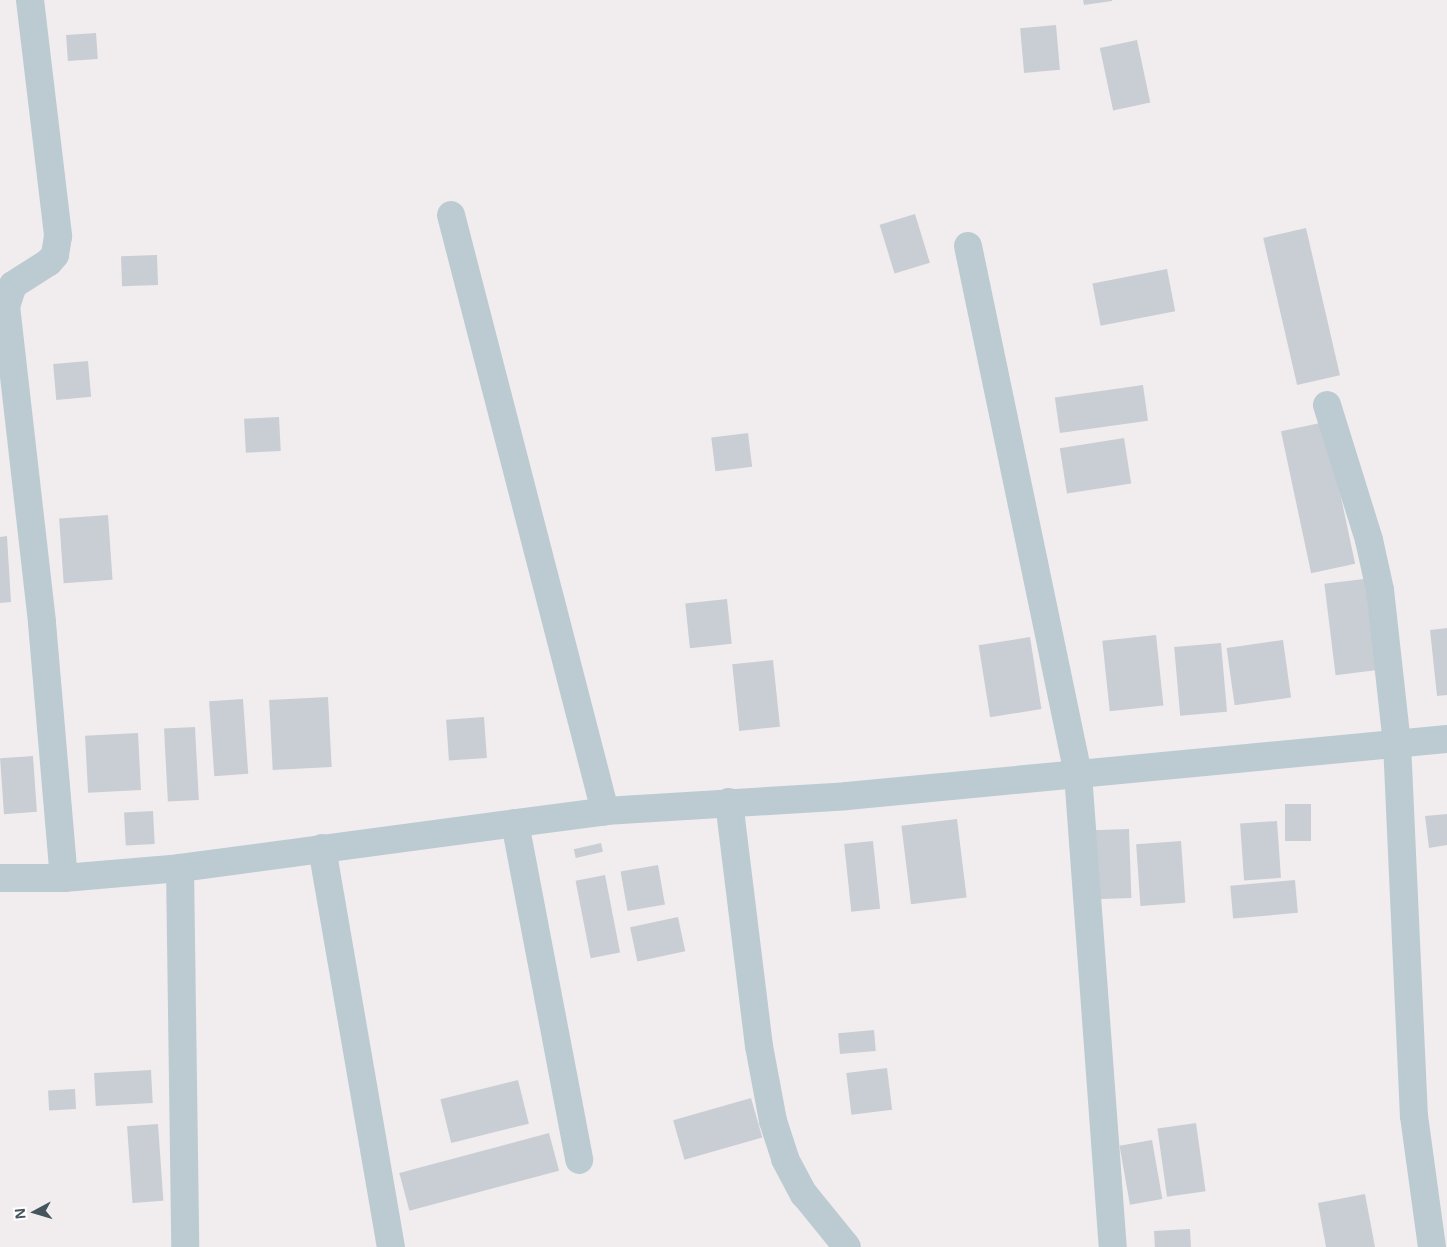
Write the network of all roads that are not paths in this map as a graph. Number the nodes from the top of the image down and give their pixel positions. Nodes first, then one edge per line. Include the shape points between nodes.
1 (30, 0) edge
2 (451, 215) dead end
3 (968, 246) dead end
4 (1327, 405) dead end
5 (1447, 739) edge
6 (1397, 743) junction
7 (1078, 774) junction
8 (729, 802) junction
9 (604, 811) junction
10 (515, 823) junction
11 (322, 848) junction
12 (180, 868) junction
13 (0, 878) edge
14 (64, 878) junction
15 (579, 1160) dead end
16 (185, 1247) edge
17 (391, 1247) edge
18 (846, 1247) edge
19 (1113, 1247) edge
20 (1432, 1247) edge

1 - 14 street via 58,236 55,255 13,285 6,306 42,623
2 - 9 street
3 - 7 street
4 - 6 street via 1369,540 1380,590
5 - 6 street
6 - 7 street
6 - 20 street via 1414,1116
7 - 8 street via 847,796
7 - 19 street
8 - 9 street
8 - 18 street via 759,1046 773,1122 785,1159 804,1194
9 - 10 street
10 - 11 street
10 - 15 street
11 - 12 street
11 - 17 street
12 - 14 street
12 - 16 street
13 - 14 street

